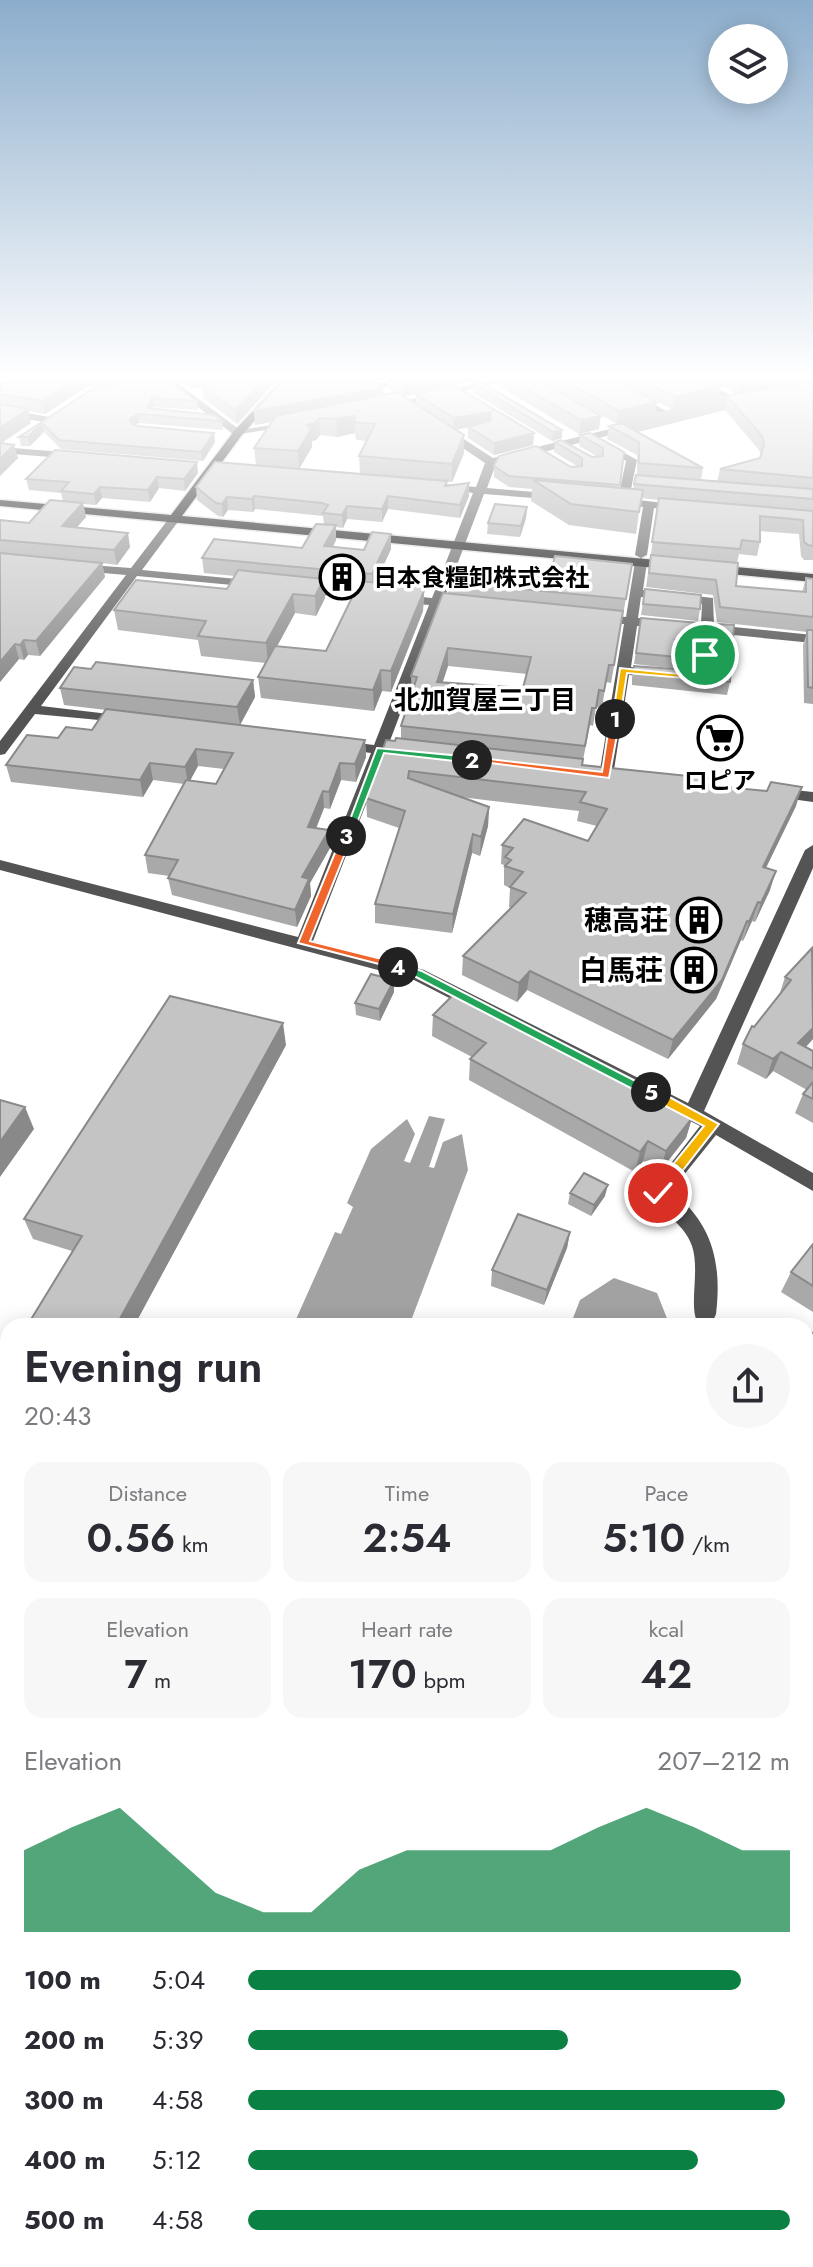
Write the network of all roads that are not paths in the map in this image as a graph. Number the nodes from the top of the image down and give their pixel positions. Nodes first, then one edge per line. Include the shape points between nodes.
1 (199, 485) edge
2 (481, 485) edge
3 (633, 485) edge
4 (432, 486) edge
5 (479, 490) junction
6 (0, 497) edge
7 (578, 499) edge
8 (608, 501) edge
9 (649, 501) junction
10 (623, 502) junction
11 (0, 503) edge
12 (692, 509) edge
13 (176, 516) junction
14 (460, 542) junction
15 (641, 558) junction
16 (688, 563) edge
17 (59, 566) edge
18 (813, 570) edge
19 (133, 573) junction
20 (813, 578) edge
21 (270, 586) edge
22 (285, 587) edge
23 (636, 593) junction
24 (436, 602) junction
25 (481, 606) edge
26 (586, 617) edge
27 (631, 621) junction
28 (707, 629) junction
29 (813, 639) edge
30 (623, 670) junction
31 (27, 715) junction
32 (0, 719) edge
33 (142, 722) edge
34 (333, 744) edge
35 (380, 750) junction
36 (0, 751) edge
37 (425, 755) edge
38 (606, 775) edge
39 (754, 791) edge
40 (813, 797) edge
41 (813, 850) edge
42 (0, 865) edge
43 (304, 943) junction
44 (703, 1119) junction
45 (813, 1183) edge
46 (705, 1314) dead end

1 - 13 main road
2 - 5 street
3 - 10 street
4 - 5 street
5 - 7 street
5 - 14 street
6 - 13 main road
8 - 10 street
9 - 10 street
9 - 12 street
9 - 15 street
11 - 13 main road
13 - 14 main road
13 - 19 street
14 - 15 main road
14 - 24 street
15 - 16 main road
15 - 23 street
17 - 19 street
18 - 20 main road via 704,564
19 - 21 street
19 - 31 street
22 - 24 street
23 - 27 street
23 - 28 street via 709,601
24 - 25 street
24 - 35 street
26 - 27 street
27 - 28 street
27 - 30 street
28 - 29 street
28 - 30 street via 700,654 703,679
30 - 38 street
31 - 32 street
31 - 33 street
31 - 36 street
34 - 35 street
35 - 37 street
35 - 43 street
39 - 40 street
41 - 44 street
42 - 43 street
43 - 44 street via 418,974
44 - 45 street
44 - 46 street via 658,1193 689,1219 706,1255 710,1282

